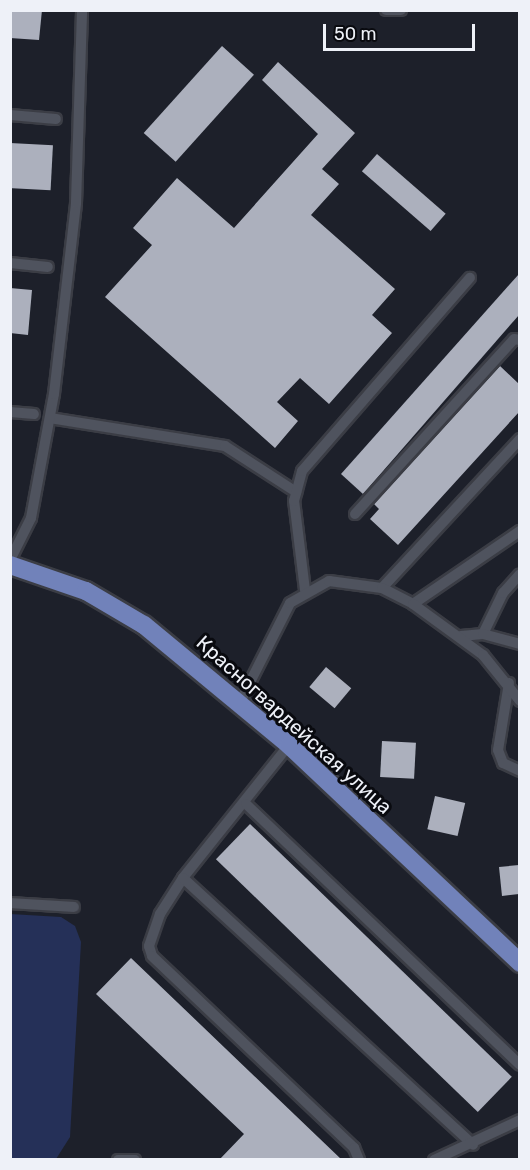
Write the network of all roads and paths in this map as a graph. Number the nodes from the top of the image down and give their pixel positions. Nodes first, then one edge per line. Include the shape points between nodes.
1 (82, 10) edge
2 (386, 10) edge
3 (401, 10) edge
4 (10, 115) edge
5 (56, 119) dead end
6 (10, 263) edge
7 (48, 267) dead end
8 (470, 278) dead end
9 (519, 340) edge
10 (10, 412) edge
11 (34, 414) dead end
12 (50, 418) junction
13 (519, 439) edge
14 (296, 492) junction
15 (355, 514) dead end
16 (519, 531) edge
17 (10, 563) edge
18 (519, 574) edge
19 (382, 588) junction
20 (305, 590) junction
21 (413, 604) junction
22 (483, 634) junction
23 (461, 636) junction
24 (519, 644) edge
25 (510, 683) junction
26 (519, 701) edge
27 (239, 704) junction
28 (289, 745) junction
29 (519, 771) edge
30 (246, 804) junction
31 (183, 878) junction
32 (10, 903) edge
33 (74, 907) dead end
34 (519, 963) edge
35 (519, 1065) edge
36 (519, 1120) edge
37 (473, 1145) junction
38 (118, 1160) edge
39 (135, 1160) edge
40 (359, 1160) edge
41 (435, 1160) edge

1 - 12 lane via 76,203
2 - 3 lane
4 - 5 lane
6 - 7 lane
8 - 14 lane via 302,471
9 - 15 lane via 514,339
10 - 11 lane
12 - 14 lane via 225,446
12 - 17 lane via 30,518
13 - 19 lane
14 - 20 lane
16 - 21 lane
17 - 27 main road, Красногвардейская улица via 115,604
18 - 22 lane via 503,593
19 - 20 lane via 329,581
19 - 21 lane
20 - 27 lane via 274,625
21 - 23 lane
22 - 23 lane
22 - 24 lane
23 - 25 lane
25 - 26 lane
25 - 29 lane via 498,750 503,763
27 - 28 main road, Красногвардейская улица
28 - 30 lane
28 - 34 main road, Красногвардейская улица
30 - 31 lane
30 - 35 lane
31 - 37 lane
31 - 40 lane via 151,935 152,956 354,1148
32 - 33 lane
36 - 37 lane
37 - 41 lane
38 - 39 lane

